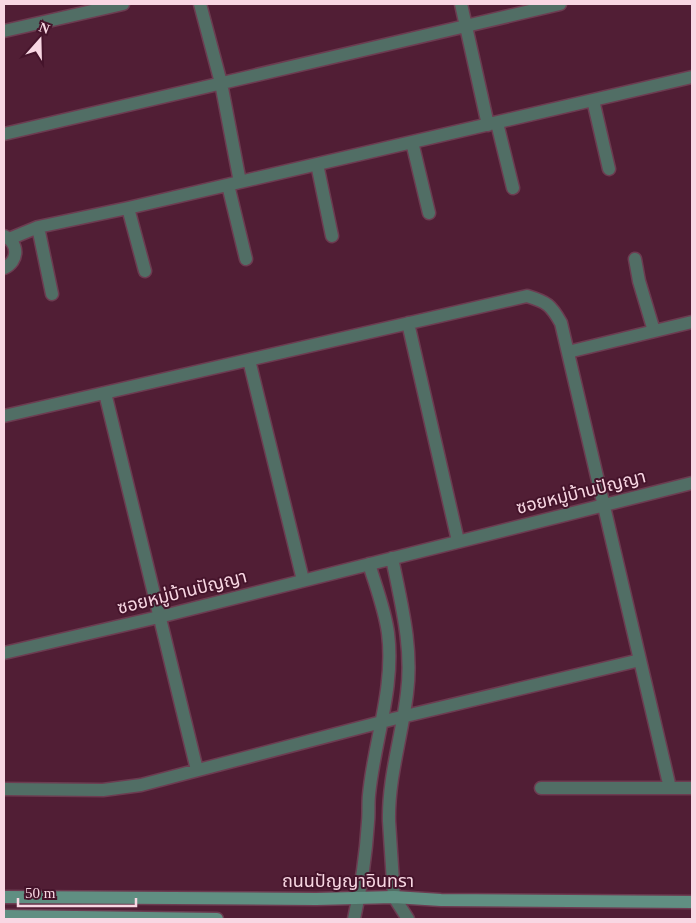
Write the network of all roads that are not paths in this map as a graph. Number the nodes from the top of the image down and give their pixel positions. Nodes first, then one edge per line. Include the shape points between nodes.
1 (123, 4) edge
2 (200, 4) edge
3 (461, 4) edge
4 (560, 4) edge
5 (465, 26) junction
6 (4, 31) edge
7 (692, 77) edge
8 (221, 83) junction
9 (593, 100) junction
10 (492, 124) junction
11 (4, 134) edge
12 (412, 142) junction
13 (317, 164) junction
14 (609, 169) dead end
15 (234, 183) junction
16 (513, 188) dead end
17 (128, 208) junction
18 (429, 212) dead end
19 (38, 228) junction
20 (332, 236) dead end
21 (6, 237) edge
22 (246, 259) dead end
23 (634, 259) dead end
24 (4, 268) edge
25 (145, 271) dead end
26 (52, 294) dead end
27 (692, 322) edge
28 (408, 324) junction
29 (654, 331) junction
30 (568, 352) junction
31 (249, 360) junction
32 (105, 393) junction
33 (4, 416) edge
34 (692, 483) edge
35 (604, 504) junction
36 (458, 541) junction
37 (392, 558) junction
38 (369, 564) junction
39 (303, 580) junction
40 (160, 616) junction
41 (4, 653) edge
42 (640, 660) junction
43 (404, 716) junction
44 (381, 722) junction
45 (197, 770) junction
46 (541, 788) dead end
47 (670, 788) junction
48 (692, 788) edge
49 (4, 789) edge
50 (4, 897) edge
51 (359, 897) junction
52 (394, 898) junction
53 (692, 902) edge
54 (4, 916) edge
55 (217, 919) edge
56 (354, 919) edge
57 (408, 919) edge

1 - 6 street
2 - 8 street
3 - 5 street
4 - 5 street
5 - 8 street
5 - 10 street
7 - 9 street
8 - 11 street
8 - 15 street
9 - 10 street
9 - 14 street
10 - 12 street
10 - 16 street
12 - 13 street
12 - 18 street
13 - 15 street
13 - 20 street
15 - 17 street
15 - 22 street
17 - 19 street
17 - 25 street
19 - 21 street
19 - 26 street
21 - 24 street via 16,251 15,258
23 - 29 street
27 - 29 street
28 - 30 street via 527,296 552,308 561,323
28 - 31 street
28 - 36 street
29 - 30 street
30 - 35 street
31 - 32 street
31 - 39 street
32 - 33 street
32 - 40 street
34 - 35 street, ซอยหมู่บ้านปัญญา
35 - 36 street, ซอยหมู่บ้านปัญญา
35 - 42 street
36 - 37 street, ซอยหมู่บ้านปัญญา
37 - 38 street, ซอยหมู่บ้านปัญญา
37 - 43 street via 409,649
38 - 39 street, ซอยหมู่บ้านปัญญา
38 - 44 street via 388,634 386,696
39 - 40 street, ซอยหมู่บ้านปัญญา
40 - 41 street, ซอยหมู่บ้านปัญญา
40 - 45 street
42 - 43 street
42 - 47 street
43 - 44 street
43 - 52 street via 389,809
44 - 45 street
44 - 51 street via 369,796
45 - 49 street via 141,785 103,790
46 - 47 street
47 - 48 street
50 - 51 main road, ถนนปัญญาอินทรา
51 - 52 main road, ถนนปัญญาอินทรา
51 - 56 street
52 - 53 main road, ถนนปัญญาอินทรา
52 - 57 street
54 - 55 main road

